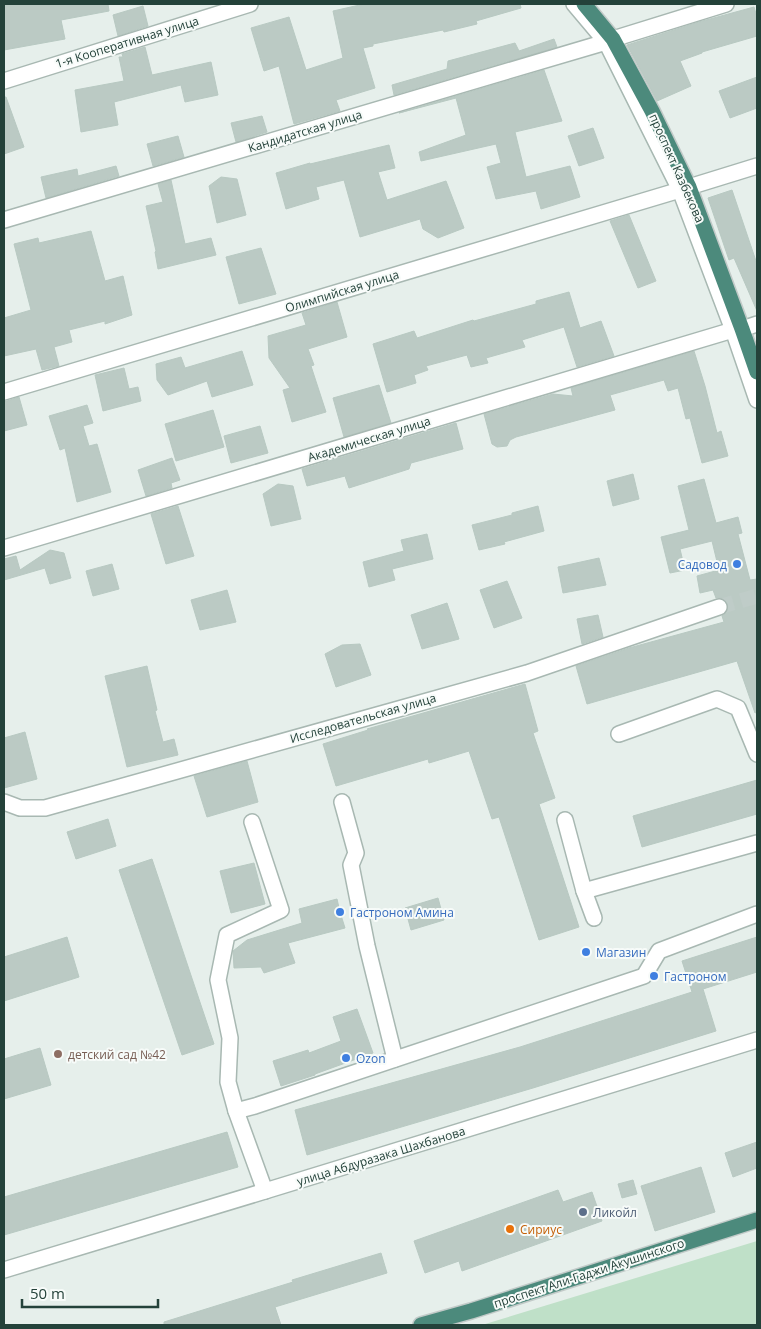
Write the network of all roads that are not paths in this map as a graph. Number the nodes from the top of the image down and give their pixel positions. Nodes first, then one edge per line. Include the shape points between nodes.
1 (250, 4) edge
2 (574, 4) edge
3 (584, 4) edge
4 (726, 4) edge
5 (609, 40) junction
6 (4, 81) edge
7 (757, 166) edge
8 (684, 189) junction
9 (4, 220) edge
10 (757, 324) edge
11 (738, 329) junction
12 (757, 372) edge
13 (4, 392) edge
14 (757, 400) edge
15 (4, 548) edge
16 (719, 607) tunnel mouth
17 (619, 734) dead end
18 (757, 754) edge
19 (4, 802) edge
20 (342, 802) dead end
21 (565, 820) dead end
22 (252, 822) dead end
23 (757, 844) edge
24 (584, 891) junction
25 (757, 914) edge
26 (594, 918) dead end
27 (757, 1040) edge
28 (395, 1059) junction
29 (236, 1111) junction
30 (265, 1191) junction
31 (757, 1220) edge
32 (4, 1270) edge
33 (421, 1325) edge

1 - 6 street, 1-я Кооперативная улица
2 - 5 street
3 - 5 highway, проспект Казбекова
4 - 5 street, Кандидатская улица
5 - 8 highway, проспект Казбекова via 652,111
5 - 9 street, Кандидатская улица
7 - 8 street, Олимпийская улица
8 - 11 highway, проспект Казбекова
8 - 13 street, Олимпийская улица
10 - 11 street, Академическая улица
11 - 12 highway, проспект Казбекова
11 - 14 street
11 - 15 street, Академическая улица
16 - 19 street, Исследовательская улица via 527,672 45,808 20,808
17 - 18 street via 717,699 738,708
20 - 28 street via 356,853 351,865 367,946
21 - 24 street
22 - 29 street via 281,910 227,935 218,980 230,1038 228,1082
23 - 24 street
24 - 26 street
25 - 28 street via 660,952 644,976
27 - 30 street, улица Абдуразака Шахбанова
28 - 29 street
29 - 30 street
30 - 32 street, улица Абдуразака Шахбанова
31 - 33 highway, проспект Али-Гаджи Акушинского

